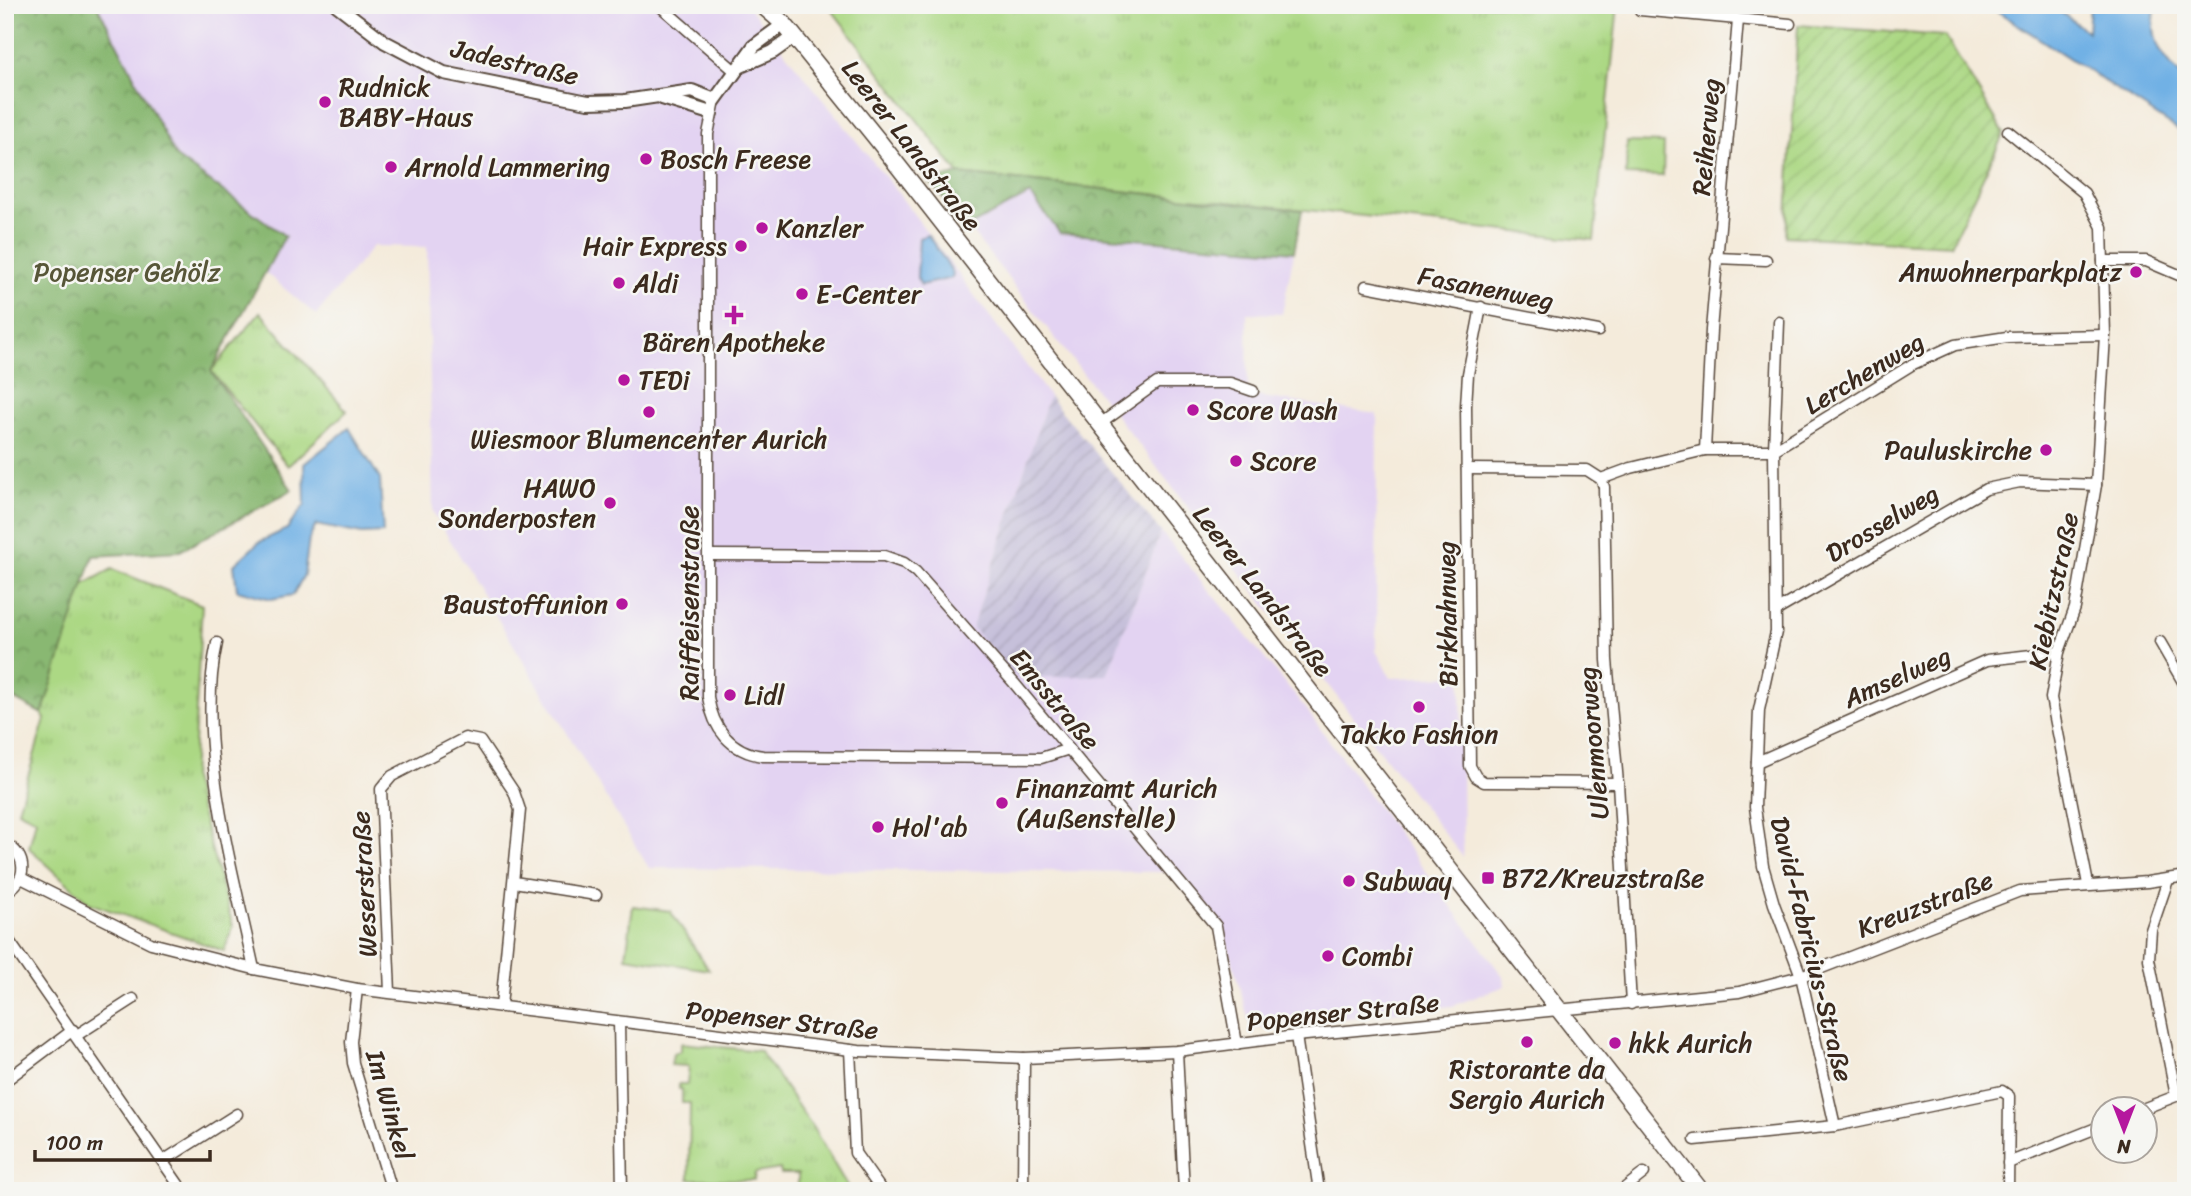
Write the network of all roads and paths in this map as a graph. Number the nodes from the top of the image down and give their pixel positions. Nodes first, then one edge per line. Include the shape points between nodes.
1 (337, 5) edge
2 (660, 5) edge
3 (762, 5) edge
4 (775, 5) edge
5 (1640, 10) dead end
6 (1738, 20) junction
7 (1790, 24) dead end
8 (789, 31) junction
9 (738, 69) junction
10 (658, 97) junction
11 (715, 100) junction
12 (711, 113) junction
13 (2008, 131) dead end
14 (1716, 258) junction
15 (1766, 260) dead end
16 (2103, 261) junction
17 (2186, 278) edge
18 (1366, 286) dead end
19 (1481, 307) junction
20 (1779, 322) dead end
21 (1598, 331) dead end
22 (2105, 335) junction
23 (1253, 391) dead end
24 (1100, 425) junction
25 (1706, 450) junction
26 (1774, 450) junction
27 (1467, 469) junction
28 (1601, 479) junction
29 (2096, 485) junction
30 (709, 555) junction
31 (1777, 610) junction
32 (2160, 642) dead end
33 (217, 643) dead end
34 (2059, 652) junction
35 (2186, 687) edge
36 (1069, 748) junction
37 (1758, 762) junction
38 (1618, 783) junction
39 (5, 844) edge
40 (2186, 876) edge
41 (21, 878) junction
42 (2168, 880) junction
43 (514, 882) junction
44 (2088, 884) junction
45 (5, 892) edge
46 (596, 895) dead end
47 (5, 935) edge
48 (254, 969) junction
49 (1801, 976) junction
50 (357, 989) junction
51 (390, 992) junction
52 (133, 999) dead end
53 (1631, 1004) junction
54 (501, 1006) junction
55 (1559, 1010) junction
56 (619, 1022) junction
57 (75, 1032) junction
58 (1296, 1036) junction
59 (1237, 1044) junction
60 (850, 1050) junction
61 (1177, 1051) junction
62 (1024, 1058) junction
63 (5, 1081) edge
64 (2160, 1102) edge
65 (237, 1114) dead end
66 (1835, 1126) junction
67 (2090, 1131) edge
68 (1695, 1140) dead end
69 (163, 1161) junction
70 (2008, 1163) junction
71 (1644, 1172) dead end
72 (183, 1191) edge
73 (392, 1191) edge
74 (622, 1191) edge
75 (883, 1191) edge
76 (1023, 1191) edge
77 (1184, 1191) edge
78 (1319, 1191) edge
79 (1621, 1191) edge
80 (1700, 1191) edge
81 (2008, 1191) edge

1 - 10 street, Jadestraße via 385,42 444,73 588,102
2 - 9 street
3 - 8 main road, Leerer Landstraße
4 - 8 main road, Leerer Landstraße
5 - 6 street
6 - 7 street
6 - 14 street, Reiherweg
8 - 9 street via 754,46
8 - 24 main road, Leerer Landstraße
9 - 11 street
10 - 11 street, Jadestraße via 692,91
10 - 12 street, Jadestraße
11 - 12 street
12 - 30 street, Raiffeisenstraße
13 - 16 street, Kiebitzstraße via 2084,193 2102,227
14 - 15 street
14 - 25 street, Reiherweg
16 - 17 street via 2146,261
16 - 22 street, Kiebitzstraße
18 - 19 street, Fasanenweg
19 - 21 street, Fasanenweg
19 - 27 street, Birkhahnweg via 1468,374
20 - 26 street, David-Fabricius-Straße
22 - 26 street, Lerchenweg via 2007,337 1955,345 1913,364
22 - 29 street, Kiebitzstraße
23 - 24 street via 1230,383 1157,383
24 - 55 main road, Leerer Landstraße
25 - 26 street
25 - 28 street
26 - 31 street, David-Fabricius-Straße
27 - 28 street via 1587,470
27 - 38 street, Birkhahnweg via 1470,766 1484,782
28 - 38 street, Ulenmoorweg via 1607,660
29 - 31 street, Drosselweg via 2020,482 1986,489
29 - 34 street, Kiebitzstraße via 2075,608
30 - 36 street, Emsstraße via 876,556 904,563
30 - 36 street, Raiffeisenstraße via 710,711 721,732 740,749 763,756 1041,758
31 - 37 street, David-Fabricius-Straße via 1759,710
32 - 35 street
33 - 48 street via 211,673 216,792
34 - 37 street, Amselweg via 1987,660
34 - 44 street, Kiebitzstraße via 2052,698
36 - 59 street, Emsstraße via 1216,926
37 - 49 street, David-Fabricius-Straße via 1757,838 1774,904
38 - 53 street, Ulenmoorweg
39 - 41 street via 22,861
40 - 42 street, Kreuzstraße
41 - 45 street
41 - 48 street, Popenser Straße via 151,943
42 - 44 street, Kreuzstraße
42 - 64 street via 2151,930 2149,959 2176,1096
43 - 46 street
43 - 51 street, Weserstraße via 520,810 514,792 480,741 465,738 392,776 380,789
43 - 54 street, Weserstraße
44 - 49 street, Kreuzstraße via 2004,895
47 - 57 street
48 - 50 street, Popenser Straße
49 - 53 street, Kreuzstraße via 1739,992
49 - 66 street, David-Fabricius-Straße
50 - 51 street, Popenser Straße
50 - 73 street, Im Winkel via 351,1042 354,1063
51 - 54 street, Popenser Straße
52 - 57 street
53 - 55 street, Kreuzstraße
54 - 56 street, Popenser Straße
55 - 58 street, Popenser Straße
55 - 80 main road, Leerer Landstraße
56 - 60 street, Popenser Straße
56 - 74 street
57 - 63 street
57 - 69 street
58 - 59 street, Popenser Straße
58 - 78 street
59 - 61 street, Popenser Straße
60 - 62 street, Popenser Straße
60 - 75 street via 855,1153
61 - 62 street, Popenser Straße
61 - 77 street
62 - 76 street
65 - 69 street
66 - 68 street
66 - 70 street via 2002,1091 2009,1096
67 - 70 street
69 - 72 street
70 - 81 street
71 - 79 street

